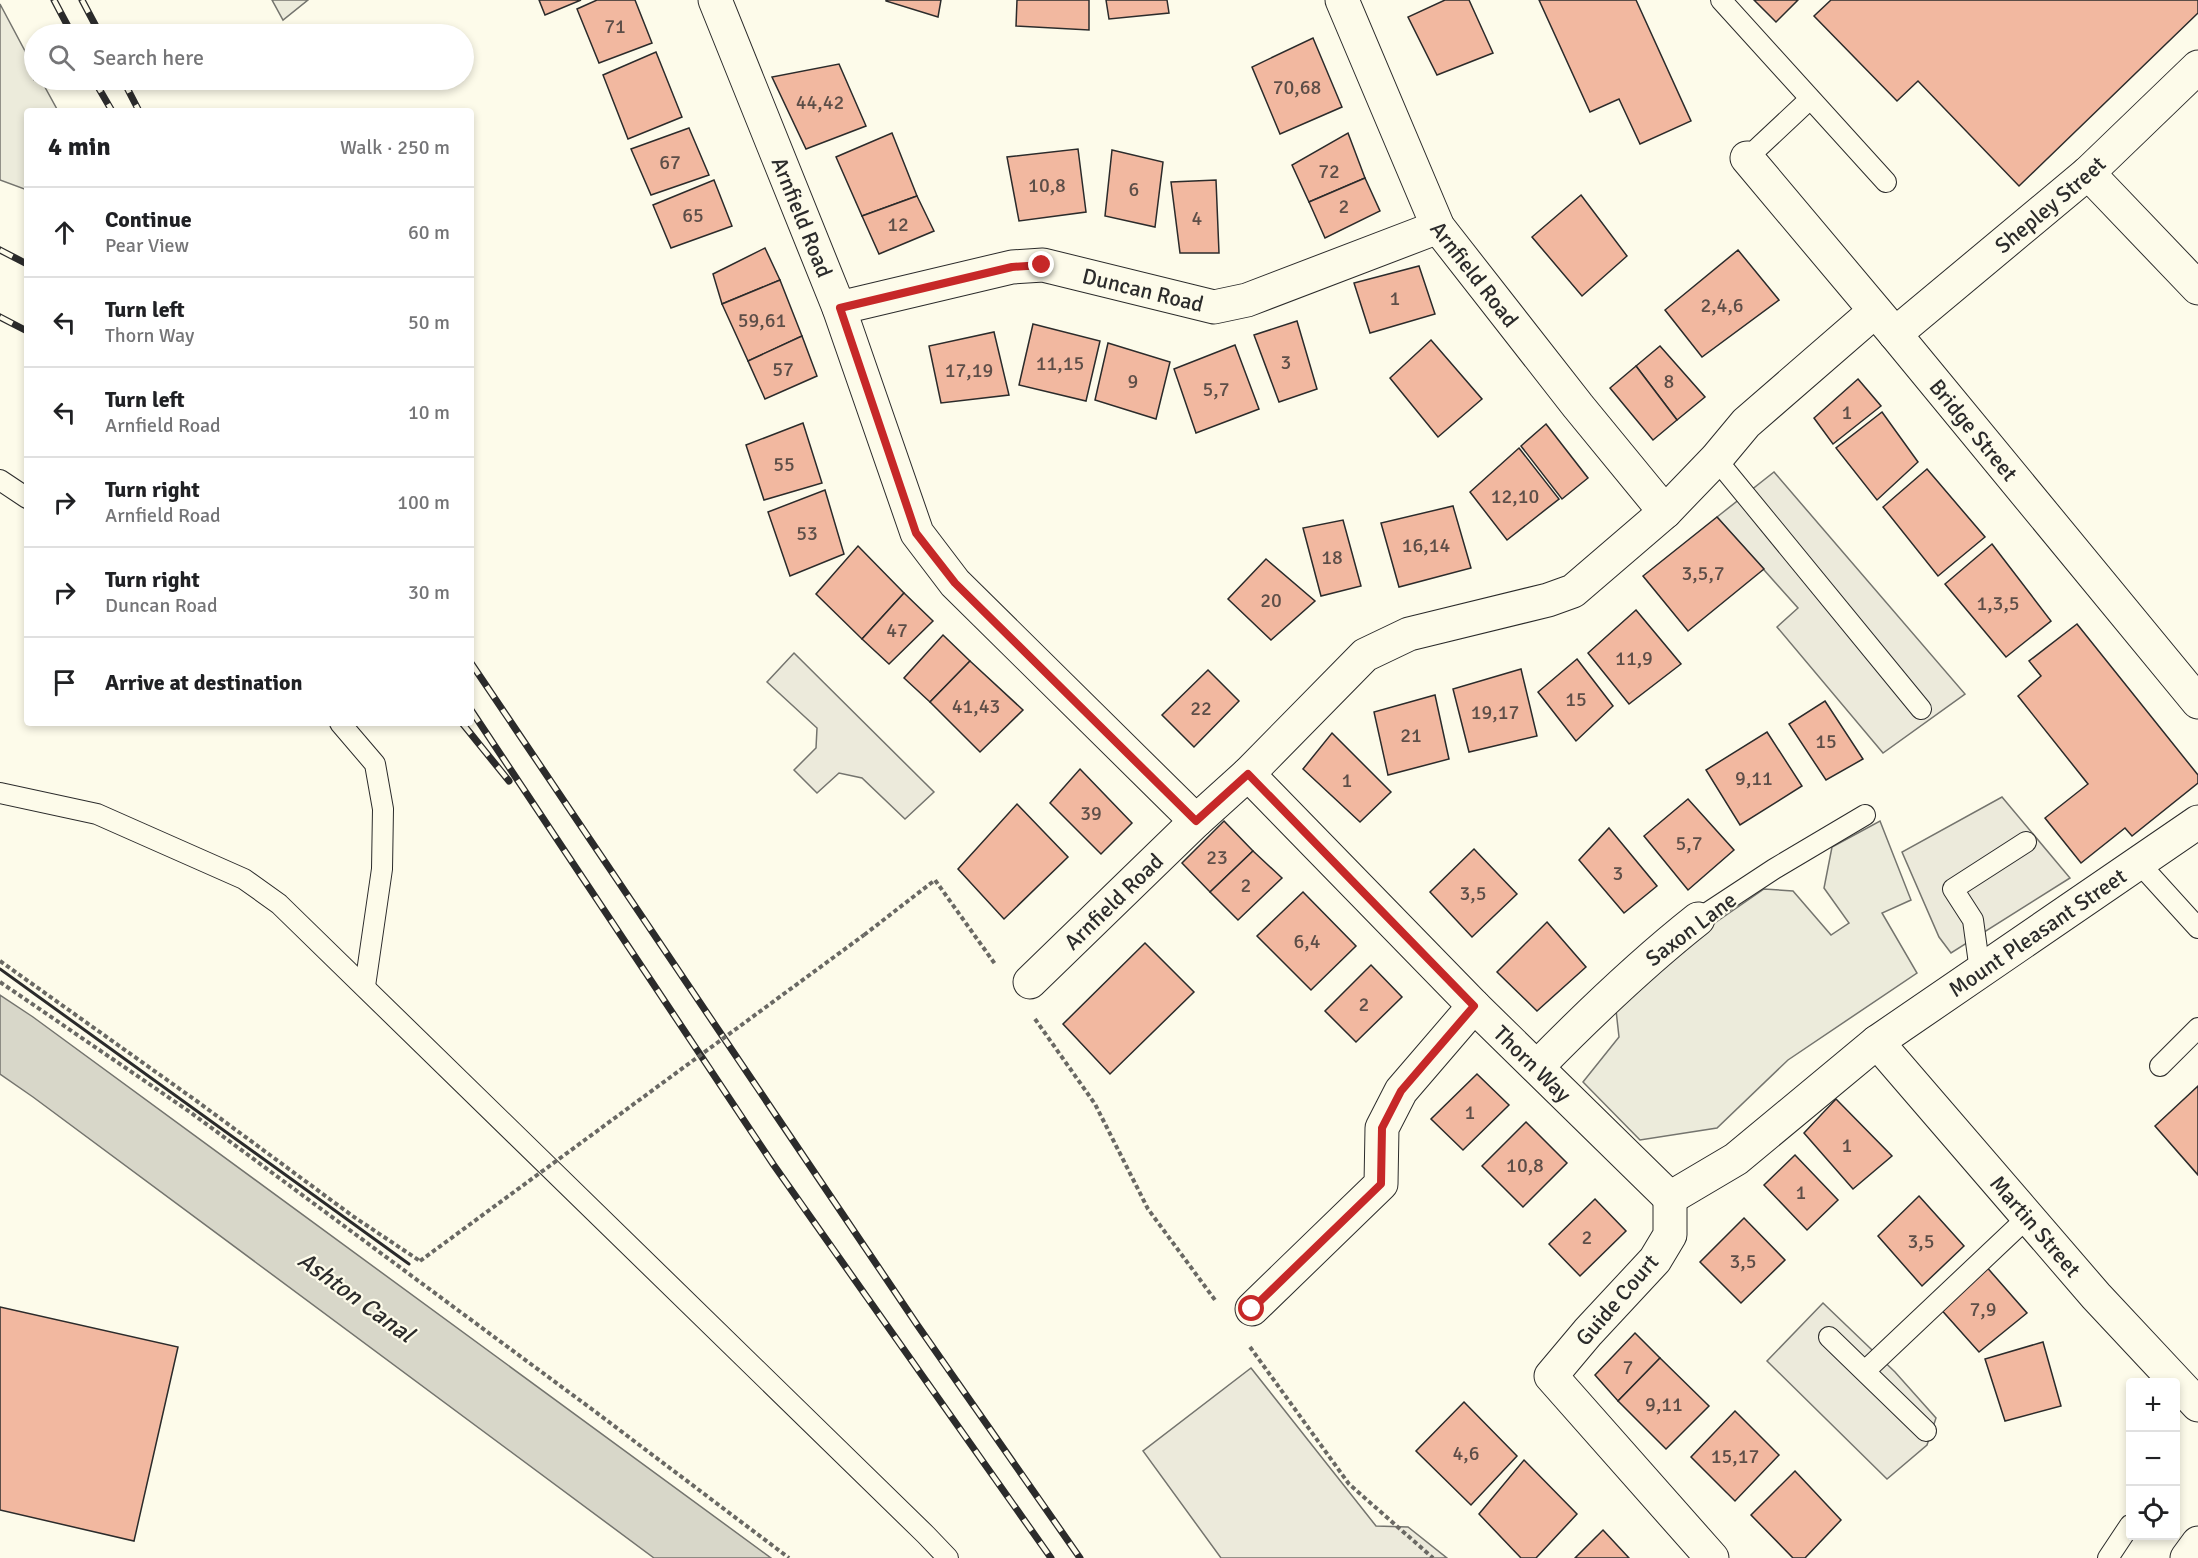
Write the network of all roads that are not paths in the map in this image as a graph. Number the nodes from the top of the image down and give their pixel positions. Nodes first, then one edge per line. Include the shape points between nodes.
1 (715, 0) edge
2 (1342, 0) edge
3 (1721, 0) edge
4 (2195, 77) edge
5 (1810, 99) junction
6 (1747, 158) joint
7 (2088, 174) junction
8 (1886, 182) dead end
9 (1438, 227) junction
10 (2198, 288) edge
11 (840, 308) junction
12 (1885, 322) junction
13 (1716, 459) junction
14 (0, 480) edge
15 (24, 496) edge
16 (1665, 512) junction
17 (2198, 702) edge
18 (1921, 709) dead end
19 (343, 726) edge
20 (1248, 774) junction
21 (0, 794) edge
22 (1865, 815) dead end
23 (1196, 821) junction
24 (2198, 822) edge
25 (2026, 842) dead end
26 (2138, 862) junction
27 (1698, 919) joint
28 (2198, 928) edge
29 (1980, 971) junction
30 (365, 986) junction
31 (1030, 997) road end
32 (1474, 1006) junction
33 (2198, 1028) edge
34 (1877, 1042) junction
35 (2160, 1066) dead end
36 (1537, 1067) junction
37 (1670, 1198) junction
38 (2028, 1217) junction
39 (1236, 1308) road end
40 (1829, 1337) dead end
41 (1865, 1371) junction
42 (2167, 1378) edge
43 (2180, 1389) edge
44 (2198, 1405) edge
45 (1926, 1431) dead end
46 (2126, 1531) edge
47 (2198, 1543) edge
48 (948, 1558) edge
49 (1712, 1558) edge
50 (2108, 1558) edge
51 (2187, 1558) edge

1 - 11 main road, Arnfield Road
2 - 9 main road, Arnfield Road
3 - 5 lane
4 - 7 main road, Shepley Street
5 - 6 lane
5 - 8 lane
6 - 12 main road, Bridge Street
7 - 10 main road
7 - 12 main road, Shepley Street
9 - 11 main road, Duncan Road via 1247,300 1214,307 1042,265 1012,267
9 - 16 main road, Arnfield Road
11 - 23 main road, Arnfield Road via 916,533 955,583
12 - 13 main road, Arnfield Road via 1746,423
12 - 17 main road, Bridge Street
13 - 16 main road, Arnfield Road
13 - 18 lane
14 - 15 lane
16 - 20 main road, Arnfield Road via 1573,591 1409,633 1365,655
19 - 30 lane via 375,764 383,809 382,869
20 - 23 main road, Arnfield Road
20 - 32 main road, Thorn Way
21 - 30 lane via 97,813 244,879 279,904
22 - 27 lane, Saxon Lane
23 - 31 main road, Arnfield Road
24 - 26 main road, Mount Pleasant Street
25 - 29 lane via 1953,889 1973,920
26 - 28 lane
26 - 29 main road, Mount Pleasant Street
27 - 36 main road, Saxon Lane via 1594,1009
29 - 34 main road, Mount Pleasant Street
30 - 48 lane
32 - 36 main road, Thorn Way
32 - 39 main road via 1401,1091 1382,1128 1381,1184
33 - 35 lane
34 - 37 main road via 1736,1159
34 - 38 main road, Martin Street
36 - 37 main road, Thorn Way
37 - 49 main road, Guide Court via 1670,1235 1655,1260 1551,1376
38 - 41 lane
38 - 42 main road, Martin Street
40 - 41 lane
41 - 45 lane
43 - 44 main road, Martin Street
46 - 50 lane
47 - 51 main road

